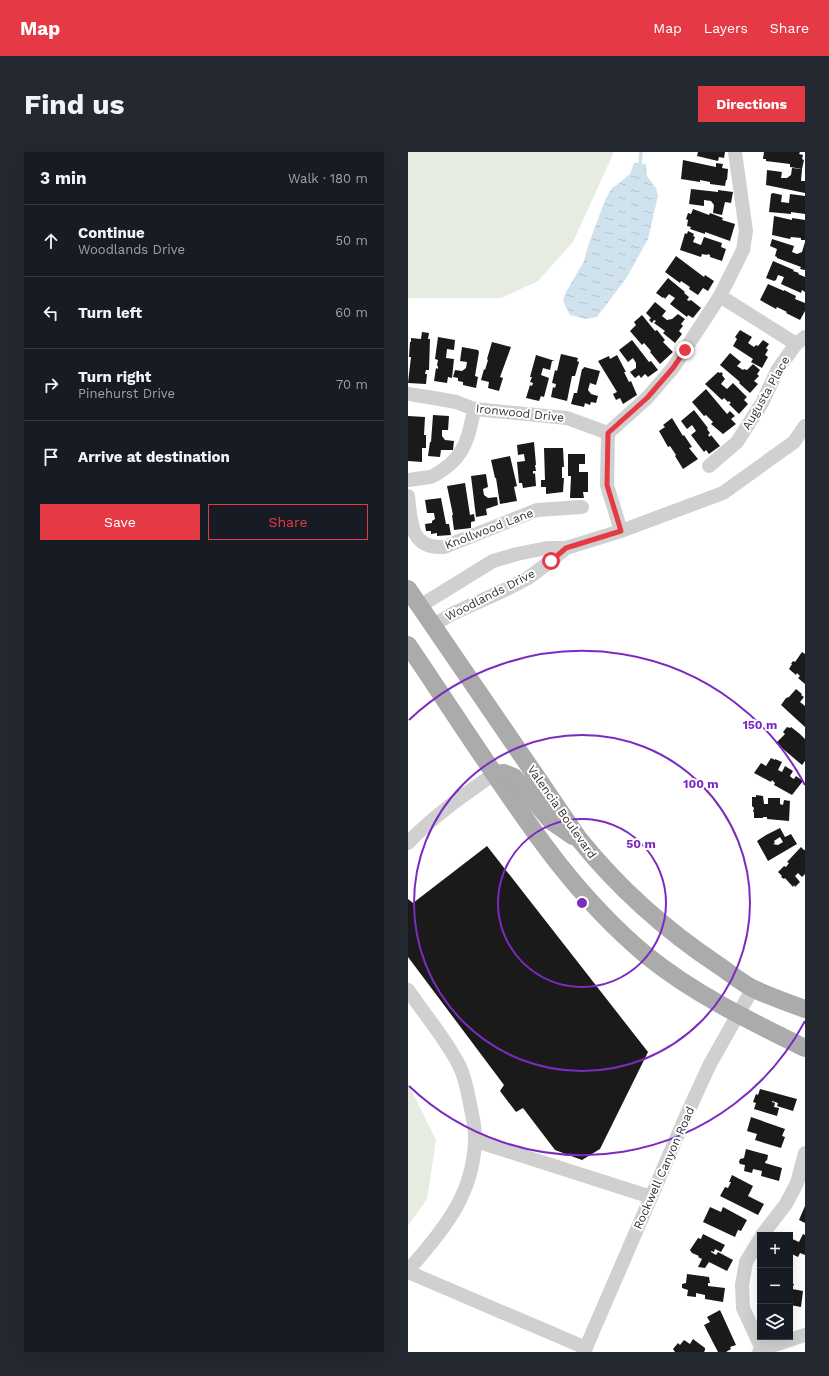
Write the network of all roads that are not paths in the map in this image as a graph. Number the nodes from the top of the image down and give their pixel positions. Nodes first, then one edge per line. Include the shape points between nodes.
1 (735, 152) edge
2 (720, 296) junction
3 (800, 340) edge
4 (408, 394) edge
5 (474, 409) junction
6 (805, 426) edge
7 (608, 433) junction
8 (708, 466) dead end
9 (408, 480) edge
10 (408, 496) edge
11 (582, 507) dead end
12 (621, 531) junction
13 (566, 548) junction
14 (408, 589) edge
15 (414, 600) edge
16 (433, 626) junction
17 (408, 645) edge
18 (494, 774) junction
19 (579, 839) junction
20 (408, 843) edge
21 (753, 988) junction
22 (408, 990) edge
23 (805, 1010) edge
24 (738, 1015) junction
25 (805, 1048) edge
26 (476, 1141) junction
27 (805, 1153) edge
28 (651, 1197) junction
29 (764, 1232) edge
30 (757, 1244) edge
31 (408, 1272) edge
32 (805, 1335) edge
33 (585, 1350) edge
34 (760, 1351) edge

1 - 2 street via 746,231 743,250
2 - 3 street
2 - 7 street via 673,368 647,398
3 - 8 street, Augusta Place via 778,369 762,404 736,442
4 - 5 street, Ironwood Drive via 456,402
5 - 7 street, Ironwood Drive via 567,418
5 - 9 street via 468,440 451,465 432,477
6 - 12 street, Woodlands Drive via 794,442 723,492
7 - 12 street via 607,485
10 - 11 street, Knollwood Lane via 413,530 421,541 436,548 537,510
12 - 13 street, Woodlands Drive
13 - 15 street, Woodlands Drive via 547,548 492,561
13 - 16 street, Woodlands Drive via 528,578 454,613
14 - 15 main road, Valencia Boulevard
15 - 16 main road, Valencia Boulevard
16 - 19 main road, Valencia Boulevard
17 - 18 main road
18 - 19 main road via 504,773 514,777 551,822
18 - 20 street via 442,811
18 - 24 main road via 564,872 607,920 647,956 713,1002
19 - 21 main road, Valencia Boulevard via 598,863 652,915 701,954
21 - 23 main road, Valencia Boulevard
21 - 24 street, Rockwell Canyon Road
22 - 26 street via 460,1066 467,1087
24 - 25 main road
24 - 28 street, Rockwell Canyon Road via 710,1064
26 - 28 street
26 - 31 street via 471,1172 462,1198 444,1227
27 - 29 street via 797,1183 786,1204
28 - 33 street, Rockwell Canyon Road
30 - 34 street via 746,1262 742,1285 743,1308
31 - 33 street
32 - 34 street

